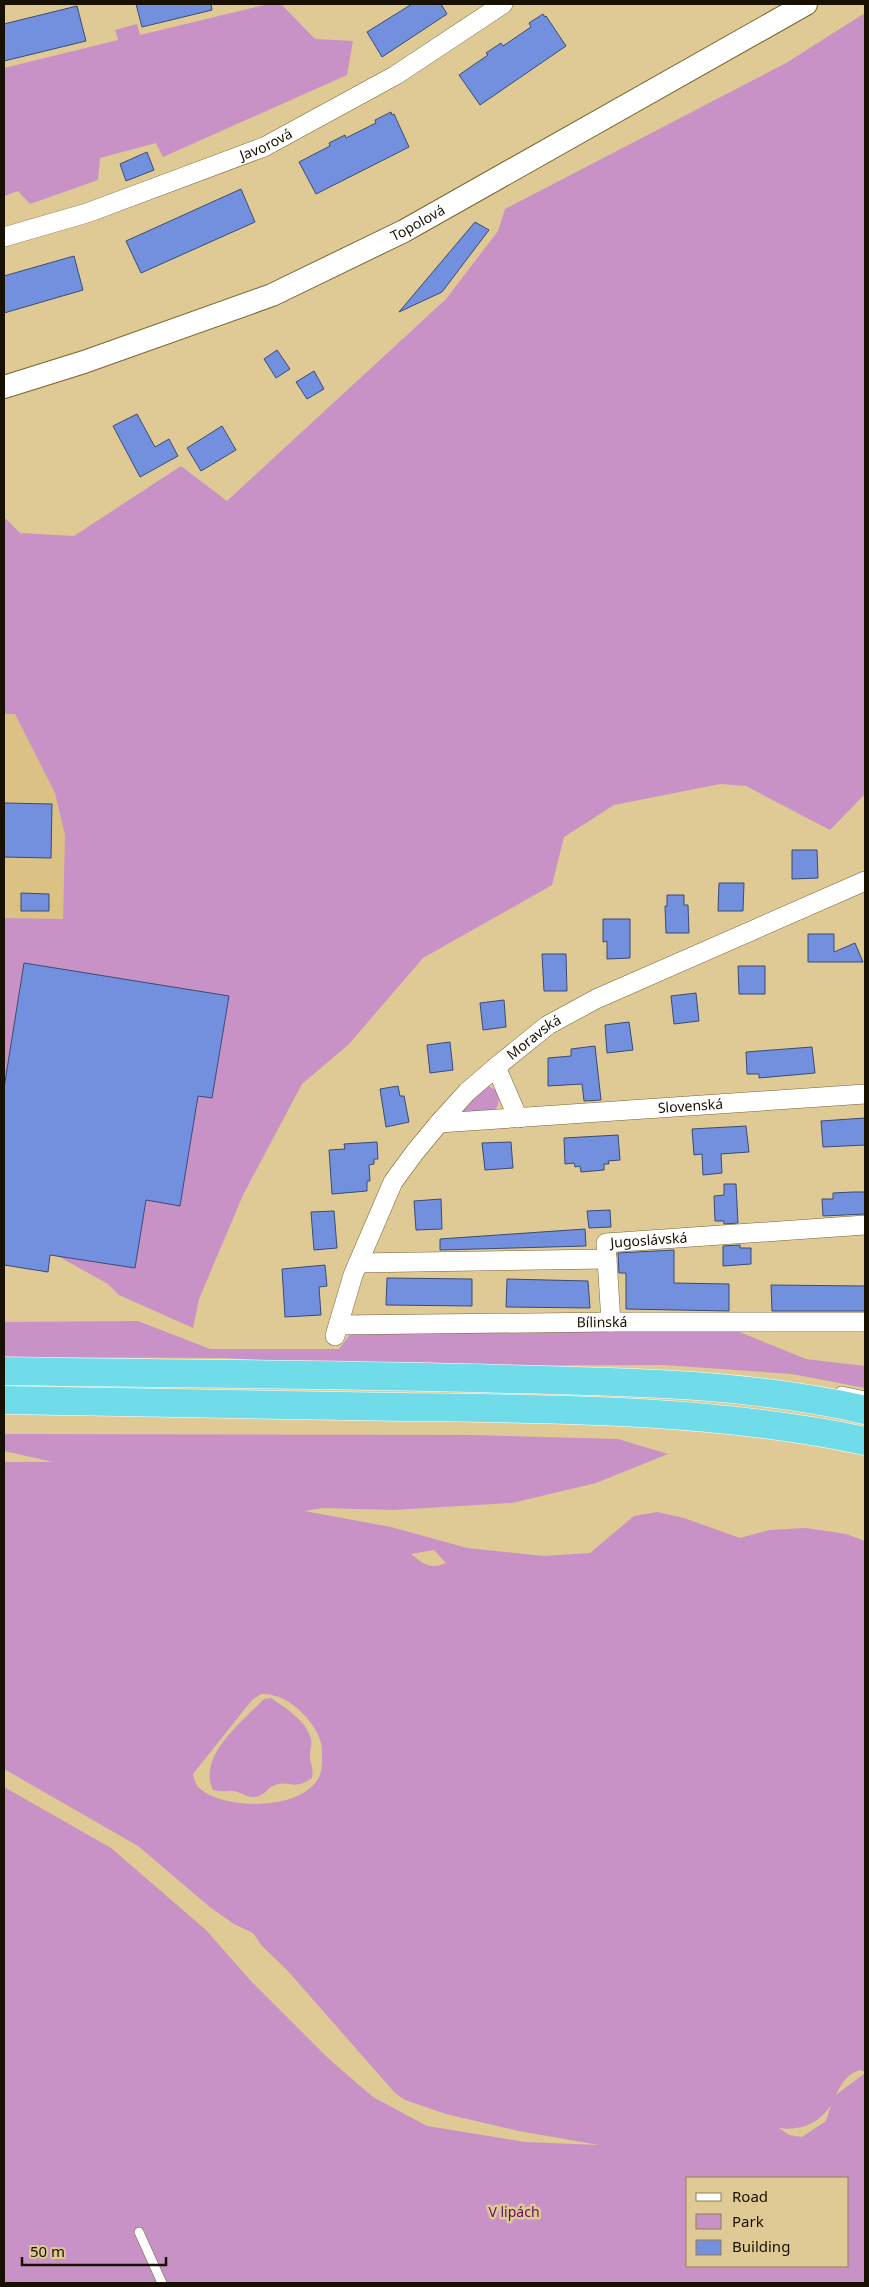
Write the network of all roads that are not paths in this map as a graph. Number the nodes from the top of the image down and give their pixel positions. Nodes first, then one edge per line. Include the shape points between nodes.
1 (503, 4) edge
2 (806, 4) edge
3 (4, 237) edge
4 (4, 388) edge
5 (865, 881) edge
6 (496, 1067) junction
7 (865, 1094) edge
8 (518, 1118) junction
9 (439, 1123) junction
10 (865, 1225) edge
11 (607, 1259) junction
12 (358, 1262) junction
13 (611, 1322) junction
14 (865, 1322) edge
15 (337, 1331) joint
16 (4, 1371) edge
17 (740, 1379) dead end
18 (678, 1384) junction
19 (828, 1390) dead end
20 (865, 1396) edge
21 (4, 1400) edge
22 (865, 1410) edge
23 (865, 1441) edge
24 (139, 2232) dead end
25 (162, 2283) edge

1 - 3 street, Javorová via 396,75 264,147 87,213
2 - 4 street, Topolová via 404,231 272,294
5 - 6 street, Moravská via 596,999 548,1025
6 - 8 street
6 - 9 street, Moravská
7 - 8 street, Slovenská
8 - 9 street, Slovenská
9 - 12 street, Moravská via 393,1182
10 - 11 street, Jugoslávská via 606,1242
11 - 12 street, Jugoslávská
11 - 13 street
12 - 15 street, Moravská
13 - 14 street, Bílinská
13 - 15 street, Bílinská
16 - 18 highway
17 - 18 lane
18 - 22 highway via 748,1391
19 - 20 lane
21 - 23 highway via 672,1414 734,1420
24 - 25 lane

